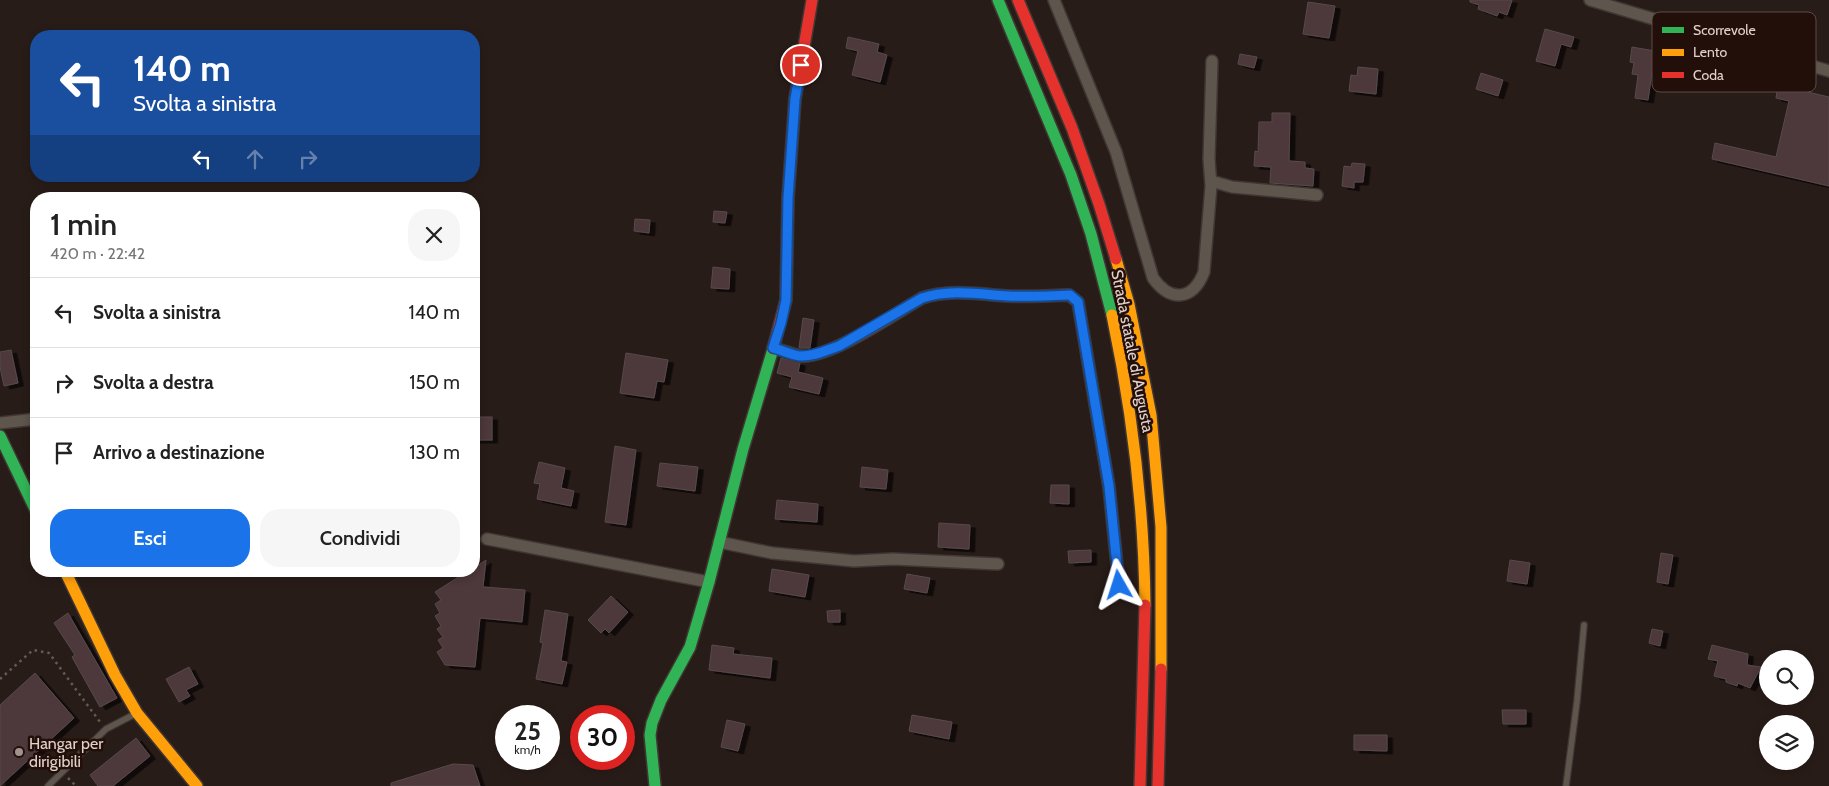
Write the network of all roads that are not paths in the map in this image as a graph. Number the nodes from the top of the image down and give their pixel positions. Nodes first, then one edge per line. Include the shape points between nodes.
1 (812, 0) edge
2 (998, 0) edge
3 (1018, 0) edge
4 (1054, 0) edge
5 (1590, 0) edge
6 (1652, 18) edge
7 (1212, 62) dead end
8 (1816, 67) edge
9 (1829, 71) edge
10 (1211, 181) junction
11 (1318, 196) dead end
12 (773, 348) junction
13 (30, 420) edge
14 (0, 422) edge
15 (0, 436) edge
16 (30, 498) edge
17 (488, 539) dead end
18 (719, 542) junction
19 (998, 564) dead end
20 (68, 577) edge
21 (710, 582) junction
22 (1119, 585) dead end
23 (1584, 625) dead end
24 (137, 713) junction
25 (48, 786) edge
26 (197, 786) edge
27 (655, 786) edge
28 (1140, 786) edge
29 (1158, 786) edge
30 (1566, 786) edge

1 - 12 main road via 795,99 788,198 786,300
2 - 28 main road, Strada statale di Augusta via 1059,145 1091,234 1127,390 1136,456 1144,568
3 - 29 main road, Strada statale di Augusta via 1072,128 1099,204 1129,304 1151,415 1161,537
4 - 10 street via 1116,152 1153,278 1166,292 1189,294 1199,284 1204,272
5 - 6 street
7 - 10 street
8 - 9 street
10 - 11 street via 1232,187
12 - 18 main road
12 - 22 street via 800,356 839,346 922,298 937,293 1034,297 1070,295 1078,302 1082,322 1109,486
13 - 14 street
15 - 16 main road
17 - 21 street
18 - 19 street via 772,554 854,561 893,559
18 - 21 main road
20 - 24 main road via 115,676
21 - 27 main road via 690,647 652,723 650,736
23 - 30 lane
24 - 25 lane via 106,729
24 - 26 main road

